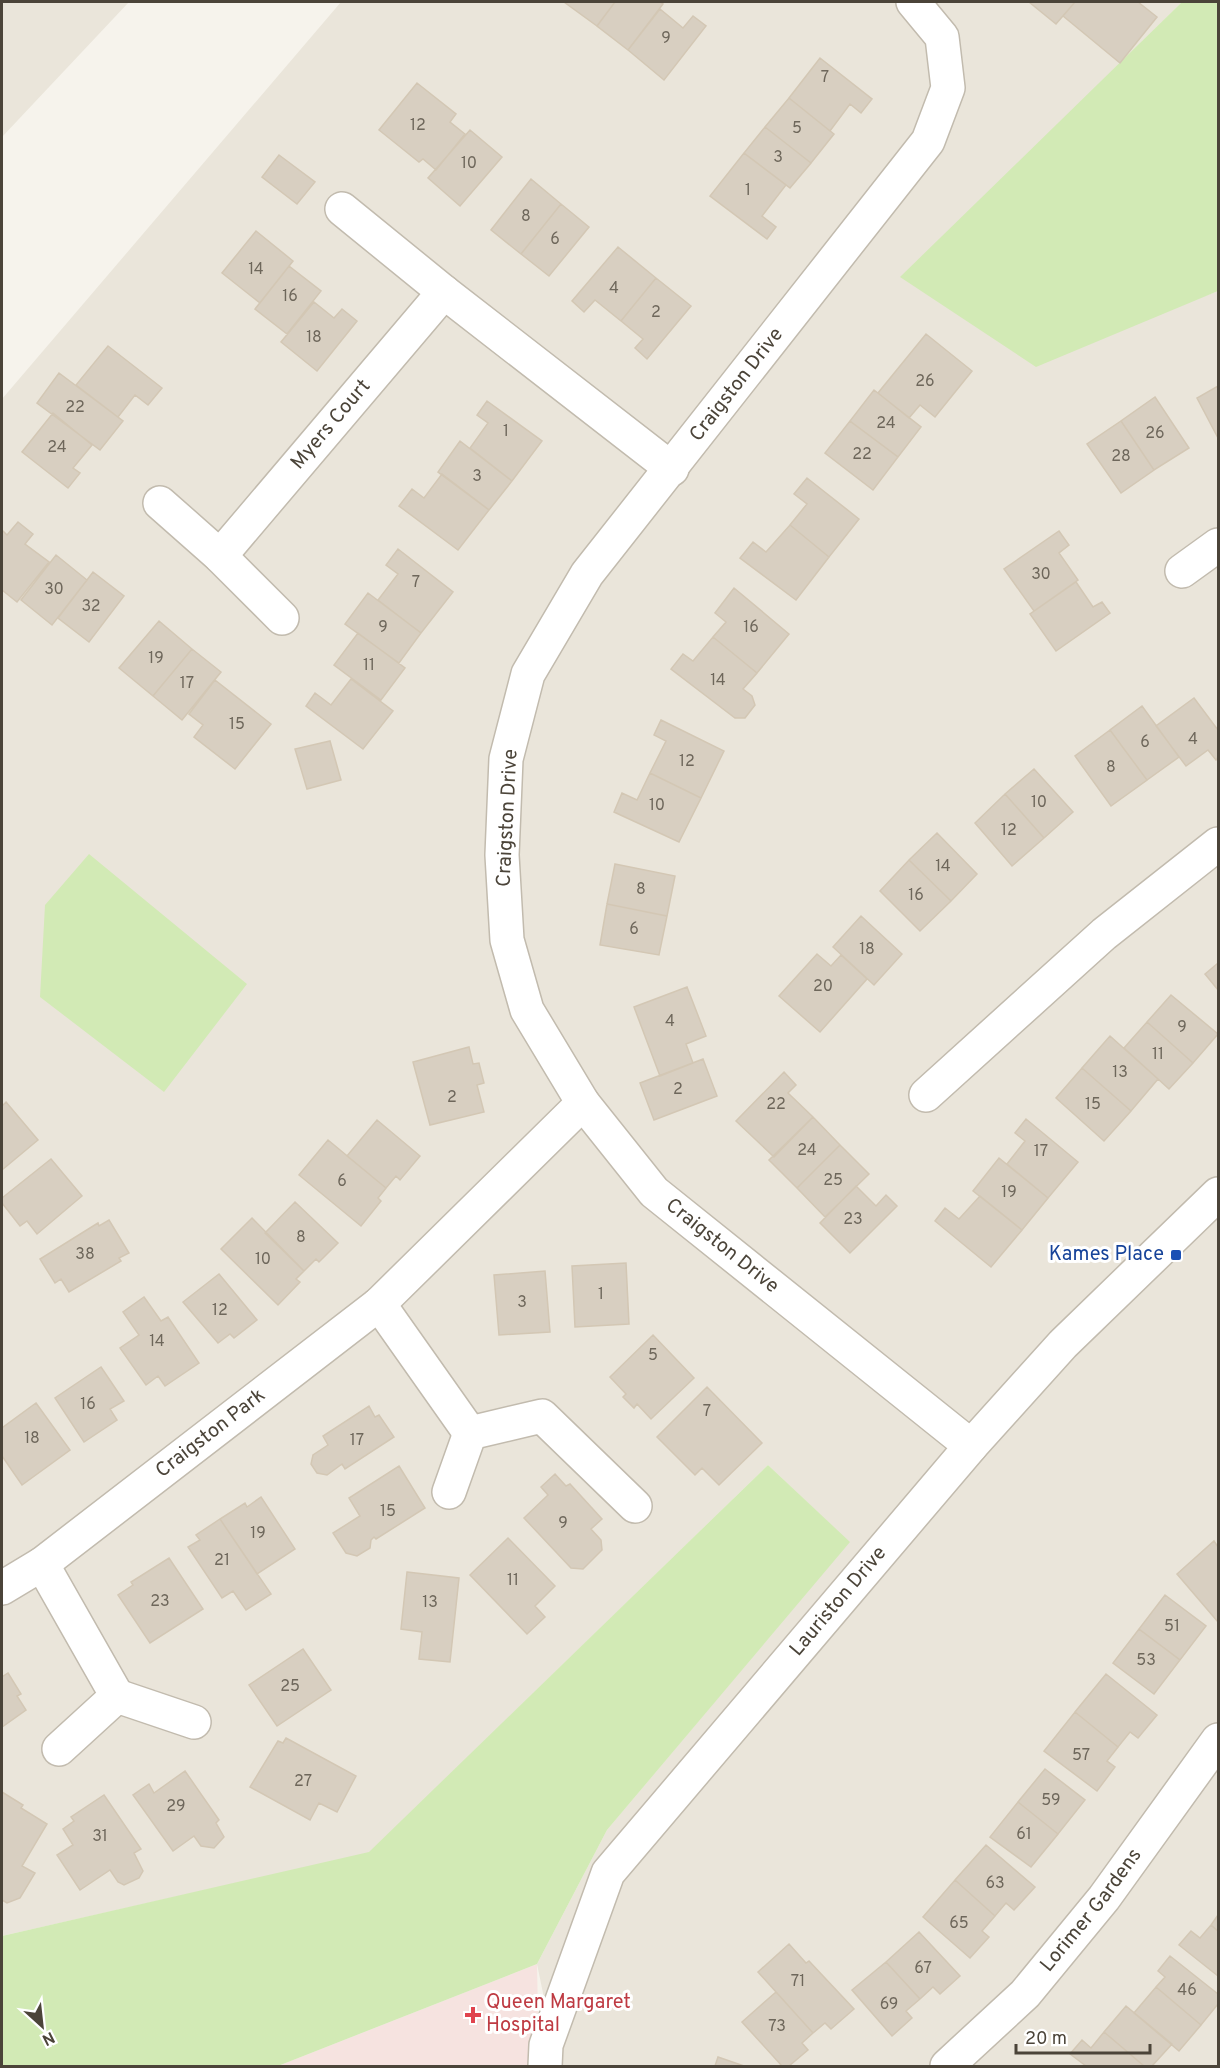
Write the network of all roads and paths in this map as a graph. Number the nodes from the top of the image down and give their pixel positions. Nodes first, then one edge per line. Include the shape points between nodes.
1 (913, 2) edge
2 (342, 209) dead end
3 (444, 292) junction
4 (672, 469) junction
5 (160, 502) dead end
6 (1218, 545) edge
7 (220, 556) junction
8 (1182, 571) dead end
9 (282, 618) dead end
10 (1218, 844) edge
11 (926, 1095) dead end
12 (583, 1103) junction
13 (1218, 1194) edge
14 (379, 1304) junction
15 (470, 1433) junction
16 (971, 1446) junction
17 (449, 1492) dead end
18 (635, 1506) dead end
19 (42, 1564) junction
20 (2, 1588) edge
21 (117, 1696) junction
22 (194, 1722) dead end
23 (1218, 1740) edge
24 (59, 1749) dead end
25 (545, 2067) edge
26 (947, 2067) edge

1 - 4 street, Craigston Drive via 942,37 948,88 928,141
2 - 3 street
3 - 4 street
3 - 7 street, Myers Court
4 - 12 street, Craigston Drive via 587,574 528,674 506,759 502,855 507,940 527,1010
5 - 7 street
6 - 8 street
7 - 9 street
10 - 11 street via 1104,934
12 - 14 street, Craigston Park
12 - 16 street, Craigston Drive via 654,1192
13 - 16 street, Lauriston Drive via 1063,1344
14 - 15 street
14 - 19 street, Craigston Park
15 - 17 street
15 - 18 street via 542,1416
16 - 25 street, Lauriston Drive via 609,1873 546,2045
19 - 20 street, Craigston Park
19 - 21 street
21 - 22 street
21 - 24 street
23 - 26 street, Lorimer Gardens via 1104,1898 1025,1994

